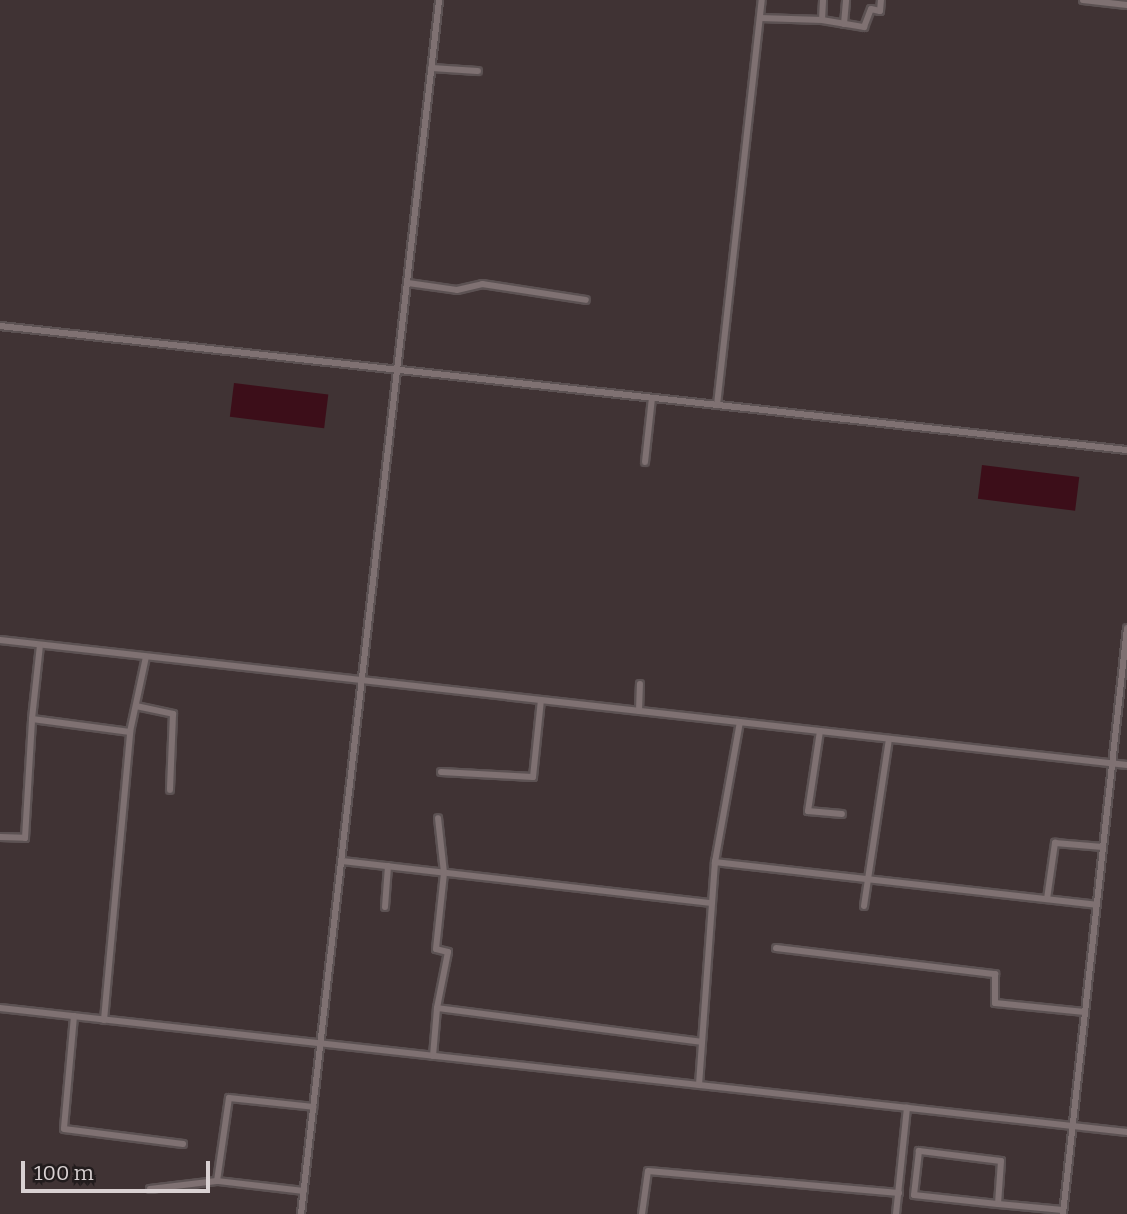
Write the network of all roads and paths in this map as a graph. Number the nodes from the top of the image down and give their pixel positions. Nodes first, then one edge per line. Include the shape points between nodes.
1 (439, 0) edge
2 (762, 0) edge
3 (823, 0) edge
4 (846, 0) edge
5 (881, 0) edge
6 (1083, 0) edge
7 (1127, 5) edge
8 (760, 18) junction
9 (822, 20) junction
10 (844, 24) junction
11 (431, 68) junction
12 (478, 71) dead end
13 (408, 283) junction
14 (586, 300) dead end
15 (0, 326) edge
16 (398, 370) junction
17 (652, 398) junction
18 (717, 405) junction
19 (1127, 450) edge
20 (645, 462) dead end
21 (1127, 628) edge
22 (0, 640) edge
23 (40, 645) junction
24 (146, 657) junction
25 (362, 681) junction
26 (640, 684) dead end
27 (541, 700) junction
28 (136, 706) junction
29 (639, 711) junction
30 (32, 719) junction
31 (740, 722) junction
32 (820, 731) junction
33 (130, 732) junction
34 (889, 739) junction
35 (1112, 763) junction
36 (1127, 765) edge
37 (442, 772) dead end
38 (170, 790) dead end
39 (842, 814) dead end
40 (438, 818) dead end
41 (0, 837) edge
42 (1103, 847) junction
43 (342, 861) junction
44 (715, 862) junction
45 (388, 866) junction
46 (444, 873) junction
47 (869, 879) junction
48 (1047, 899) junction
49 (712, 903) junction
50 (1096, 905) junction
51 (864, 906) dead end
52 (385, 907) dead end
53 (776, 948) dead end
54 (0, 1008) edge
55 (437, 1008) junction
56 (1085, 1012) junction
57 (74, 1016) junction
58 (104, 1020) junction
59 (702, 1042) junction
60 (322, 1044) junction
61 (433, 1056) junction
62 (699, 1085) junction
63 (314, 1107) junction
64 (907, 1108) junction
65 (1072, 1126) junction
66 (1127, 1132) edge
67 (183, 1144) dead end
68 (217, 1181) junction
69 (150, 1189) dead end
70 (304, 1191) junction
71 (899, 1194) junction
72 (999, 1204) junction
73 (1063, 1212) edge
74 (301, 1214) edge
75 (642, 1214) edge
76 (896, 1214) edge

1 - 11 lane
2 - 8 lane
3 - 9 lane
4 - 10 lane
5 - 10 lane via 880,10 871,9 864,27
6 - 7 lane
8 - 9 lane
8 - 18 lane
9 - 10 lane
11 - 12 lane
11 - 13 lane
13 - 14 lane via 457,290 482,284
13 - 16 lane
15 - 16 lane
16 - 17 lane
16 - 25 lane
17 - 18 lane
17 - 20 lane
18 - 19 lane
21 - 35 lane
22 - 23 lane
23 - 24 lane
23 - 30 lane
24 - 25 lane
24 - 28 lane
25 - 27 lane
25 - 43 lane
26 - 29 lane
27 - 29 lane
27 - 37 lane via 533,777
28 - 33 lane
28 - 38 lane via 173,714
29 - 31 lane
30 - 33 lane
30 - 41 lane via 25,838
31 - 32 lane
31 - 44 lane
32 - 34 lane
32 - 39 lane via 808,811
33 - 58 lane
34 - 35 lane
34 - 47 lane
35 - 36 lane
35 - 42 lane
40 - 46 lane
42 - 48 lane via 1055,843
42 - 50 lane
43 - 45 lane
43 - 60 lane
44 - 47 lane
44 - 49 lane
45 - 46 lane
45 - 52 lane
46 - 49 lane
46 - 55 lane via 436,949 448,951
47 - 48 lane
47 - 51 lane
48 - 50 lane
49 - 59 lane
50 - 56 lane
53 - 56 lane via 995,974 995,1003
54 - 57 lane
55 - 59 lane
55 - 61 lane
56 - 65 lane
57 - 58 lane
57 - 67 lane via 64,1129
58 - 60 lane
59 - 62 lane
60 - 61 lane
60 - 63 lane
61 - 62 lane
62 - 64 lane
63 - 68 lane via 229,1098
63 - 70 lane
64 - 65 lane
64 - 71 lane
65 - 66 lane
65 - 73 lane
68 - 69 lane
68 - 70 lane
70 - 74 lane
71 - 75 lane via 648,1171
71 - 76 lane
72 - 72 lane via 914,1195 919,1151 1001,1161
72 - 73 lane

